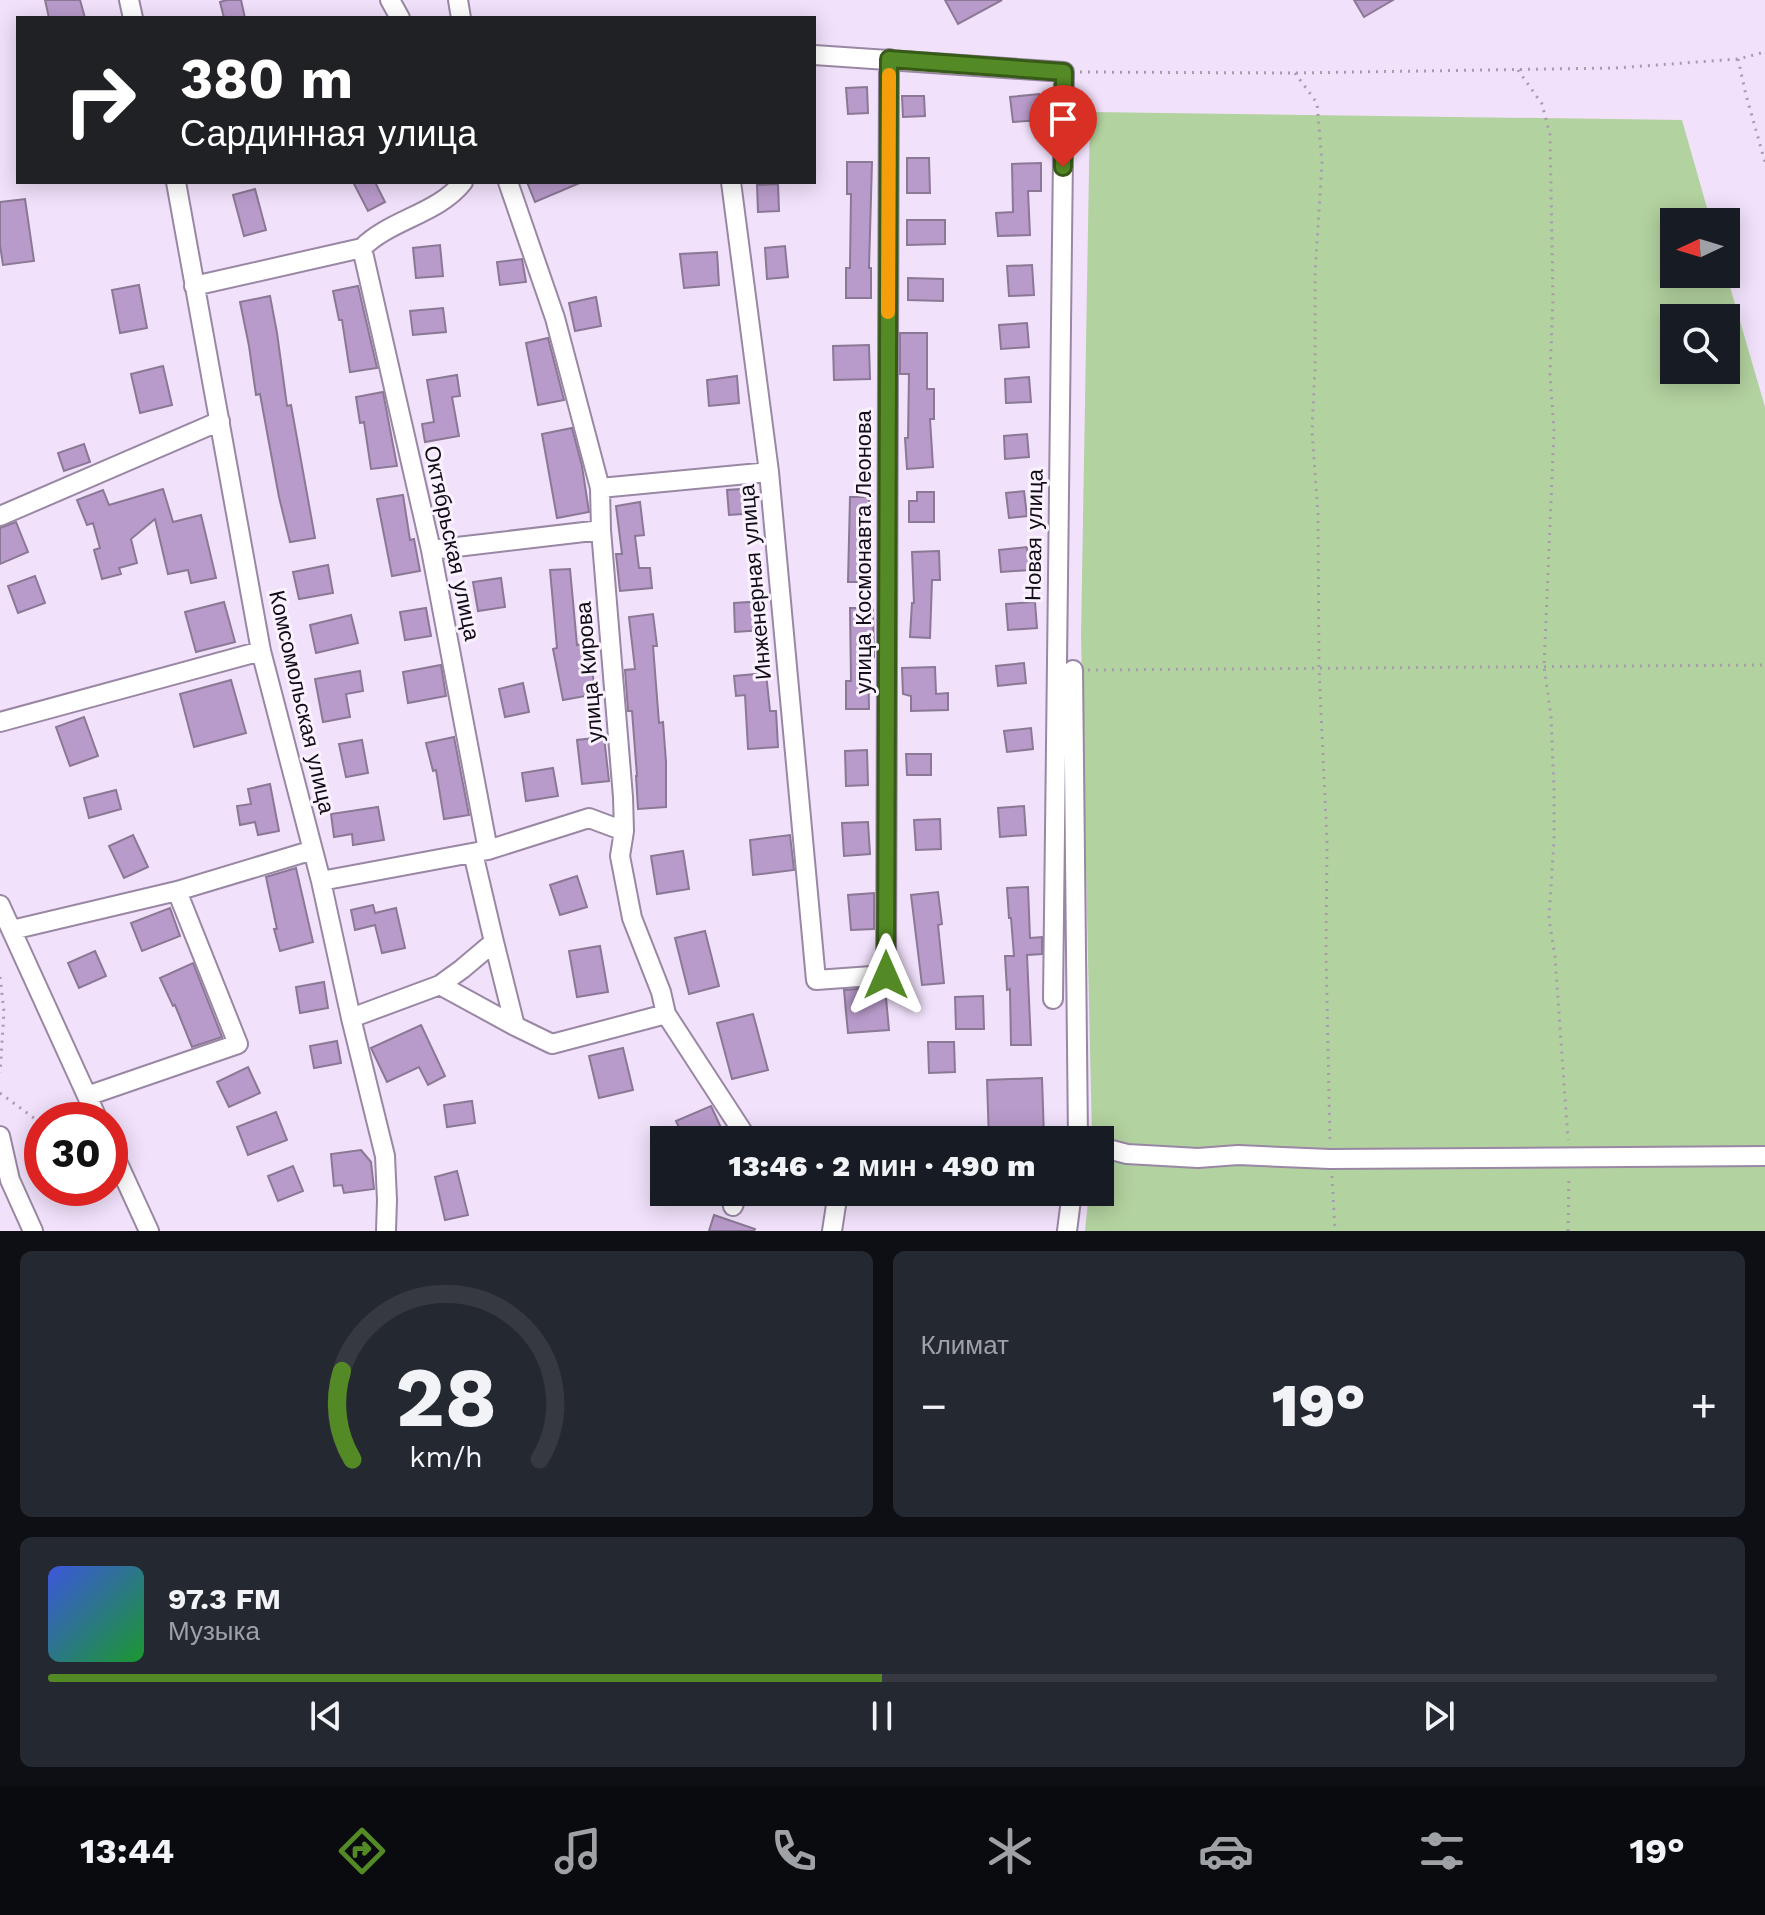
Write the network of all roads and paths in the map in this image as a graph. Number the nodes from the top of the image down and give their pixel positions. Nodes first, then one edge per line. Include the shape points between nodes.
1 (1765, 52) edge
2 (816, 55) edge
3 (889, 59) junction
4 (1738, 59) junction
5 (1518, 70) junction
6 (1064, 72) junction
7 (1295, 73) junction
8 (1765, 162) edge
9 (176, 184) edge
10 (462, 184) edge
11 (509, 184) edge
12 (731, 184) edge
13 (362, 248) junction
14 (194, 286) junction
15 (220, 421) junction
16 (769, 472) junction
17 (600, 488) junction
18 (0, 516) edge
19 (601, 530) junction
20 (431, 550) junction
21 (261, 651) junction
22 (1765, 665) edge
23 (1544, 667) junction
24 (1319, 668) junction
25 (1073, 670) joint
26 (0, 722) edge
27 (624, 831) junction
28 (313, 850) junction
29 (480, 851) junction
30 (321, 881) junction
31 (177, 891) junction
32 (0, 905) edge
33 (12, 930) junction
34 (494, 942) junction
35 (0, 977) edge
36 (816, 980) joint
37 (440, 985) junction
38 (1053, 999) dead end
39 (666, 1014) junction
40 (351, 1018) junction
41 (515, 1026) junction
42 (0, 1073) edge
43 (0, 1093) edge
44 (87, 1096) junction
45 (90, 1102) edge
46 (24, 1111) edge
47 (739, 1126) edge
48 (1078, 1126) edge
49 (0, 1136) edge
50 (1114, 1151) edge
51 (1765, 1156) edge
52 (1569, 1157) junction
53 (1330, 1159) junction
54 (128, 1185) edge
55 (836, 1206) edge
56 (1070, 1206) edge
57 (33, 1231) edge
58 (149, 1231) edge
59 (386, 1231) edge
60 (832, 1231) edge
61 (1067, 1231) edge
62 (1335, 1231) edge
63 (1568, 1231) edge

1 - 4 path
2 - 3 street
3 - 6 street
3 - 36 street, улица Космонавта Леонова via 886,975
4 - 5 path
4 - 8 path
5 - 7 path
5 - 23 path via 1542,104 1550,135 1554,431
6 - 7 path
6 - 38 street, Новая улица
7 - 24 path via 1317,103 1322,163 1312,431
9 - 14 street, Комсомольская улица
10 - 13 street via 454,194 374,236
11 - 17 street, улица Кирова via 555,318
12 - 16 street, Инженерная улица
13 - 14 street
13 - 20 street, Октябрьская улица
14 - 15 street, Комсомольская улица
15 - 18 street
15 - 21 street, Комсомольская улица
16 - 17 street
16 - 36 street, Инженерная улица
17 - 19 street, улица Кирова
19 - 20 street
19 - 27 street, улица Кирова
20 - 29 street, Октябрьская улица
21 - 26 street
21 - 28 street, Комсомольская улица
22 - 23 path
23 - 24 path
23 - 52 path via 1554,789 1549,919
24 - 25 path
24 - 53 path via 1327,842
25 - 48 street
27 - 29 street via 589,818
27 - 39 street, улица Кирова via 620,856 632,918
28 - 30 street, Комсомольская улица
28 - 31 street
29 - 30 street
29 - 34 street, Октябрьская улица
30 - 40 street, Комсомольская улица
31 - 33 street
31 - 44 street via 238,1044
32 - 33 street
33 - 44 street
34 - 37 street
34 - 41 street, Октябрьская улица
35 - 42 path
37 - 40 street
37 - 41 street
39 - 41 street via 552,1044
39 - 47 street, улица Кирова
40 - 59 street, Комсомольская улица via 385,1156
43 - 46 path
44 - 45 street
49 - 57 street via 10,1180
50 - 53 street via 1198,1158
51 - 52 street
52 - 53 street
52 - 63 path
53 - 62 path
54 - 58 street
55 - 60 street
56 - 61 street

